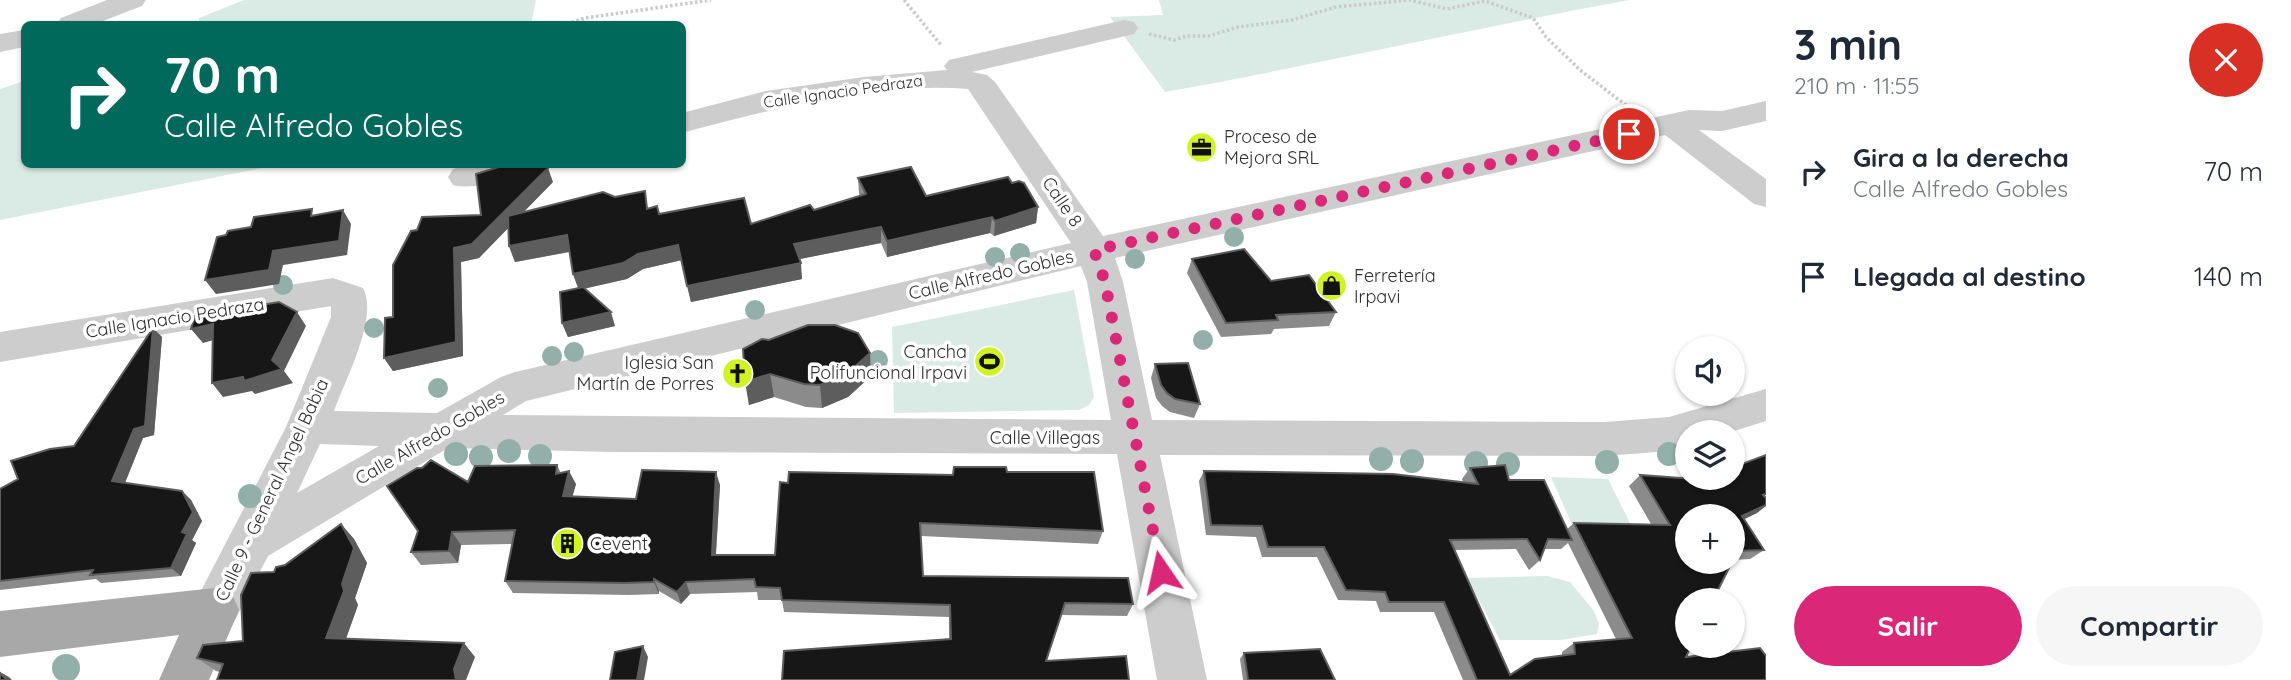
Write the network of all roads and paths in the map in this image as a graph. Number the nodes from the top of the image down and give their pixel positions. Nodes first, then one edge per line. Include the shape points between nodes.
1 (132, 0) edge
2 (711, 0) edge
3 (904, 0) edge
4 (79, 21) edge
5 (576, 21) edge
6 (1124, 27) joint
7 (21, 39) edge
8 (0, 43) edge
9 (961, 72) junction
10 (1630, 109) dead end
11 (1766, 111) edge
12 (686, 122) edge
13 (1672, 125) junction
14 (502, 168) edge
15 (465, 177) dead end
16 (1766, 196) edge
17 (1094, 250) junction
18 (350, 298) joint
19 (0, 347) edge
20 (1766, 405) edge
21 (307, 427) junction
22 (445, 430) junction
23 (1136, 438) junction
24 (252, 542) junction
25 (215, 610) junction
26 (0, 634) edge
27 (184, 680) edge
28 (1182, 680) edge

1 - 4 street
2 - 5 path
3 - 9 path
6 - 9 street, Calle Ignacio Pedraza
6 - 10 path via 1174,40 1293,20 1336,7 1410,0 1447,9 1485,1 1533,18 1580,70
7 - 8 street
9 - 12 street, Calle Ignacio Pedraza via 766,100
9 - 17 street, Calle 8 via 984,88
11 - 13 street, Calle Alfredo Gobles
13 - 16 street
13 - 17 street, Calle Alfredo Gobles
14 - 15 street
17 - 22 street, Calle Alfredo Gobles via 515,388
17 - 23 street, Calle 8 via 1105,282
18 - 19 street, Calle Ignacio Pedraza via 334,292
18 - 21 street, Calle 9 - General Angel Babia via 350,317
20 - 23 street, Calle Villegas via 1669,434 1605,439
21 - 22 street, Calle Villegas
21 - 24 street, Calle 9 - General Angel Babia
22 - 23 street, Calle Villegas
22 - 24 street, Calle Alfredo Gobles
23 - 28 street, Calle 8
24 - 25 street, Calle 9 - General Angel Babia
25 - 26 main road
25 - 27 main road, Calle 9 - General Angel Babia

